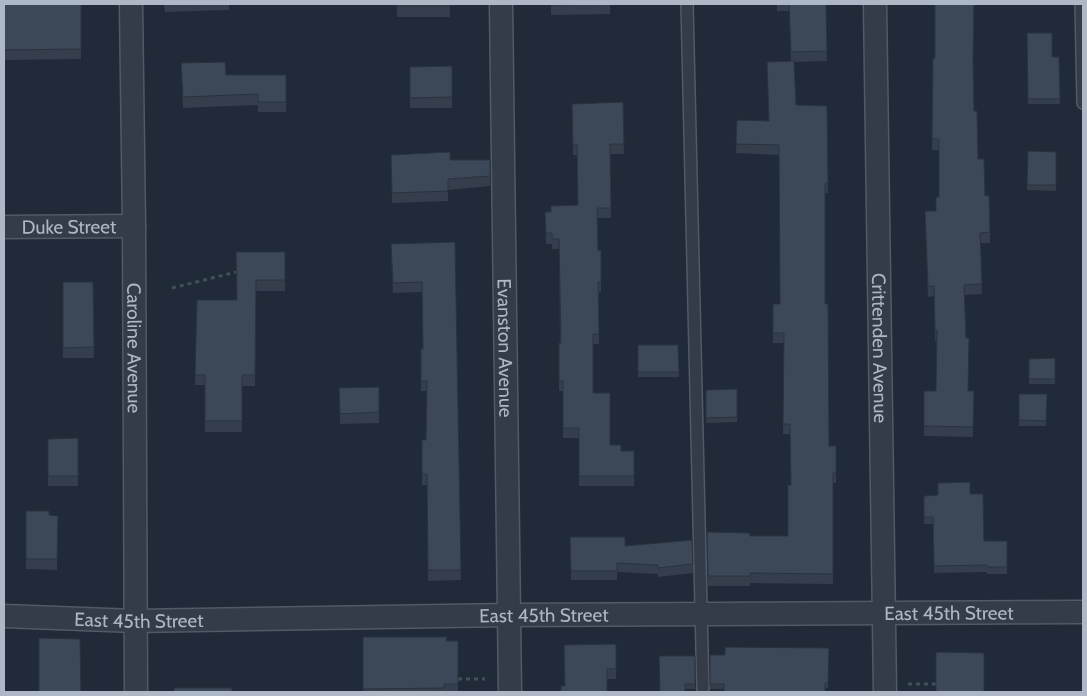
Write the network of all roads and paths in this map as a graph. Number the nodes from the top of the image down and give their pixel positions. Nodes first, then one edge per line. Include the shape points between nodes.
1 (131, 4) edge
2 (501, 4) edge
3 (687, 4) edge
4 (875, 4) edge
5 (1082, 4) edge
6 (1083, 103) edge
7 (134, 226) junction
8 (4, 227) edge
9 (236, 272) edge
10 (172, 288) dead end
11 (1083, 612) edge
12 (884, 613) junction
13 (702, 614) junction
14 (509, 615) junction
15 (4, 616) edge
16 (135, 620) junction
17 (488, 679) dead end
18 (458, 680) edge
19 (908, 684) dead end
20 (936, 684) edge
21 (136, 692) edge
22 (510, 692) edge
23 (702, 692) edge
24 (885, 692) edge

1 - 7 street, Caroline Avenue
2 - 14 street, Evanston Avenue
3 - 13 lane
4 - 12 street, Crittenden Avenue
5 - 6 lane
7 - 8 street, Duke Street
7 - 16 street, Caroline Avenue
9 - 10 path
11 - 12 street, East 45th Street
12 - 13 street, East 45th Street
12 - 24 street, Crittenden Avenue
13 - 14 street, East 45th Street
13 - 23 lane
14 - 16 street, East 45th Street
14 - 22 street, Evanston Avenue
15 - 16 street, East 45th Street
16 - 21 street, Caroline Avenue
17 - 18 path
19 - 20 path

